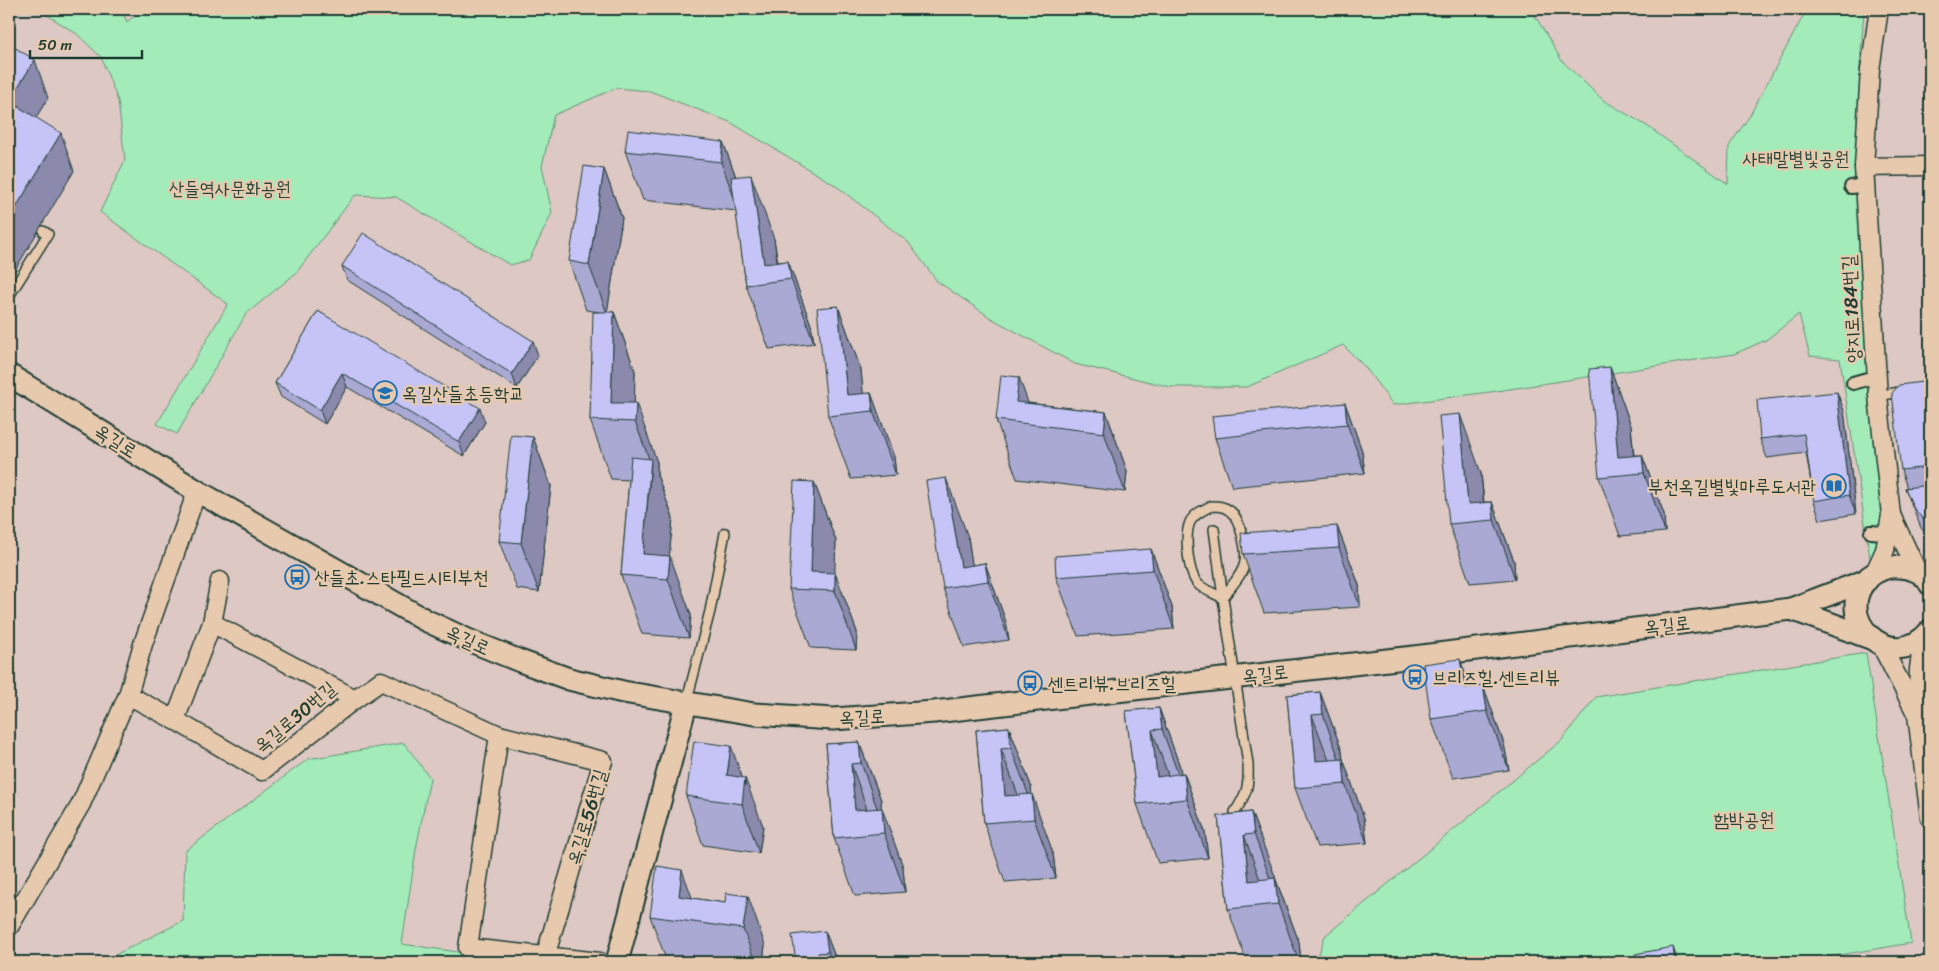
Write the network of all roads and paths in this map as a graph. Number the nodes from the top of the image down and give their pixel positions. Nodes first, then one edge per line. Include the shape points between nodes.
1 (1879, 9) edge
2 (1930, 166) edge
3 (1864, 167) junction
4 (43, 231) dead end
5 (9, 296) edge
6 (9, 375) edge
7 (1867, 379) dead end
8 (1853, 383) dead end
9 (1913, 389) edge
10 (1878, 396) junction
11 (197, 491) junction
12 (1891, 515) junction
13 (1214, 529) dead end
14 (725, 532) dead end
15 (1870, 577) junction
16 (1926, 579) edge
17 (220, 581) dead end
18 (1223, 598) junction
19 (1791, 609) junction
20 (212, 623) junction
21 (1927, 635) edge
22 (1876, 641) junction
23 (1235, 677) junction
24 (128, 695) junction
25 (355, 699) junction
26 (686, 704) junction
27 (1917, 715) junction
28 (175, 720) junction
29 (500, 735) junction
30 (1927, 760) edge
31 (1235, 812) edge
32 (1930, 818) edge
33 (9, 927) edge
34 (546, 957) junction
35 (600, 962) edge
36 (617, 962) edge

1 - 3 street, 양지로184번길 via 1870,70
2 - 3 street
3 - 10 street, 양지로184번길
4 - 5 lane via 48,234
6 - 11 street, 옥길로
7 - 8 street
9 - 10 lane
10 - 12 street, 양지로184번길
11 - 24 street via 142,644
11 - 26 street, 옥길로 via 424,620 468,640 569,679
12 - 15 street via 1885,550
12 - 16 street
13 - 18 lane
14 - 26 lane via 710,611
15 - 16 street, 옥길로 via 1895,566 1906,567
15 - 19 street, 옥길로
15 - 22 street via 1860,591 1856,603 1857,616 1862,628
17 - 20 street
18 - 18 lane via 1240,574 1245,562 1244,548 1239,524 1232,512 1224,507 1211,506 1200,511 1191,521 1187,545 1192,574 1199,585
18 - 23 lane
19 - 22 street, 옥길로
19 - 23 street, 옥길로
20 - 25 street, 옥길로30번길
20 - 28 street
21 - 22 street, 옥길로 via 1910,646 1896,648
21 - 27 street via 1919,669
22 - 27 street
23 - 26 street, 옥길로 via 934,712 833,719 754,714
23 - 31 lane via 1249,778 1246,793
24 - 28 street, 옥길로30번길
24 - 33 street via 81,804
25 - 28 street, 옥길로30번길 via 262,771
25 - 29 street via 381,681
26 - 36 street
27 - 30 street
29 - 34 street via 468,948
29 - 34 street, 옥길로56번길 via 603,761
30 - 32 street
34 - 35 street

